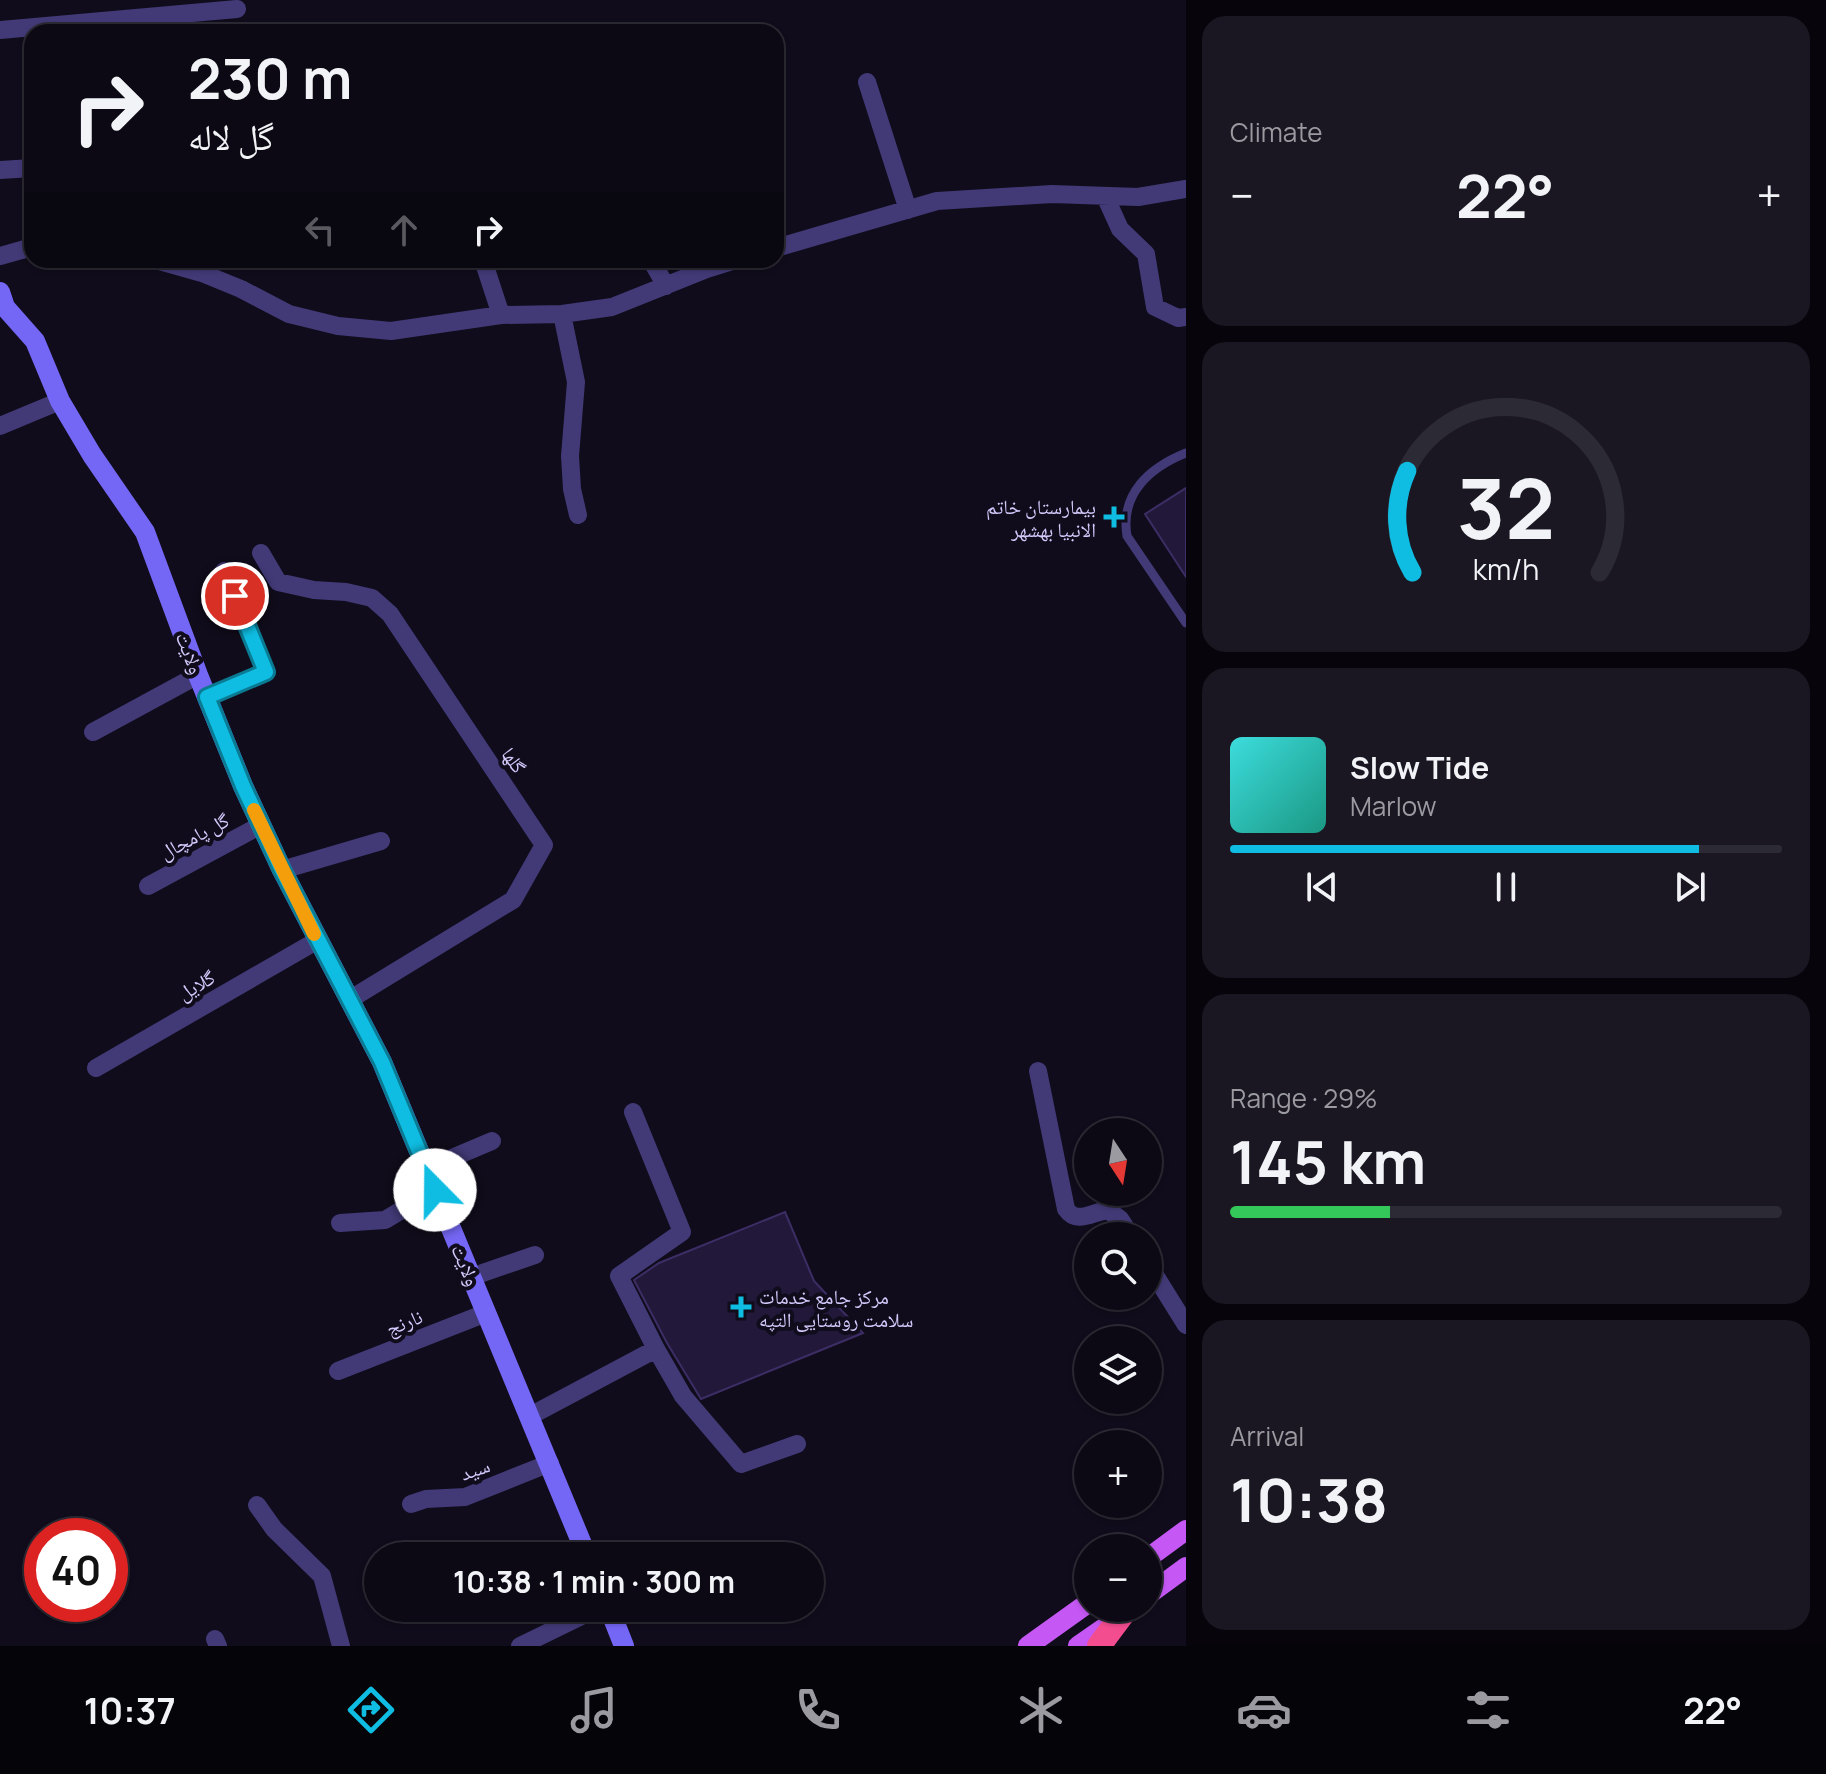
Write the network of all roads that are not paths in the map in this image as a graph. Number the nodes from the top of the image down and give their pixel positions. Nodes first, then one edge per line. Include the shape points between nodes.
1 (237, 9) dead end
2 (68, 24) edge
3 (24, 28) edge
4 (0, 30) edge
5 (867, 82) dead end
6 (24, 168) edge
7 (0, 170) edge
8 (1186, 189) edge
9 (1105, 196) junction
10 (908, 210) junction
11 (784, 246) edge
12 (24, 249) edge
13 (0, 256) edge
14 (184, 268) edge
15 (486, 268) edge
16 (656, 268) edge
17 (710, 268) edge
18 (666, 286) junction
19 (0, 292) edge
20 (562, 314) junction
21 (501, 315) junction
22 (1186, 317) edge
23 (60, 401) junction
24 (0, 426) edge
25 (1186, 453) edge
26 (578, 515) dead end
27 (261, 553) dead end
28 (224, 571) dead end
29 (1186, 623) edge
30 (198, 675) junction
31 (207, 697) junction
32 (93, 732) dead end
33 (261, 825) junction
34 (381, 841) dead end
35 (282, 870) junction
36 (148, 886) dead end
37 (318, 940) junction
38 (349, 1000) junction
39 (96, 1068) dead end
40 (1038, 1071) dead end
41 (633, 1112) dead end
42 (492, 1141) dead end
43 (426, 1169) junction
44 (435, 1190) junction
45 (1122, 1222) edge
46 (340, 1223) dead end
47 (535, 1255) dead end
48 (471, 1277) junction
49 (1162, 1286) edge
50 (486, 1313) junction
51 (1186, 1325) edge
52 (656, 1349) junction
53 (338, 1371) dead end
54 (530, 1416) junction
55 (797, 1444) dead end
56 (550, 1463) junction
57 (411, 1504) dead end
58 (257, 1505) dead end
59 (1186, 1530) edge
60 (581, 1542) edge
61 (1162, 1548) edge
62 (1186, 1567) edge
63 (1162, 1585) edge
64 (1074, 1613) edge
65 (569, 1622) edge
66 (615, 1622) edge
67 (1112, 1622) edge
68 (1118, 1622) edge
69 (341, 1646) edge
70 (520, 1646) edge
71 (624, 1646) edge
72 (1028, 1646) edge
73 (1078, 1646) edge
74 (1099, 1646) edge

1 - 2 street
3 - 4 street
5 - 10 street
6 - 7 street
8 - 9 street
9 - 10 street via 937,201
9 - 22 street via 1120,229 1146,254 1155,307
10 - 11 street
12 - 13 street
14 - 21 street via 289,314 338,326 391,331
15 - 21 street
16 - 18 street
17 - 18 street
18 - 20 street via 612,307
19 - 23 street, ولایت via 5,307 35,341
20 - 21 street
20 - 26 street via 576,382 570,456
23 - 24 street
23 - 30 street, ولایت via 145,532
25 - 29 lane via 1142,479 1129,498 1124,522 1133,548
27 - 38 street, گلها via 278,582 372,598 390,614 544,845 513,900
28 - 31 street via 266,672
30 - 31 street, ولایت
30 - 32 street
31 - 33 street, ولایت
33 - 35 street, ولایت
33 - 36 street, گل پامچال
34 - 35 street
35 - 37 street, ولایت
37 - 38 street, ولایت
37 - 39 street, گلایل
38 - 43 street, ولایت via 382,1062
40 - 45 street via 1066,1209 1078,1218 1108,1210
41 - 52 street via 682,1232 619,1276
42 - 43 street
43 - 44 street, ولایت
44 - 46 street via 385,1220
44 - 48 street, ولایت
47 - 48 street
48 - 50 street, ولایت
49 - 51 street
50 - 53 street, نارنج
50 - 54 street, ولایت
52 - 54 street
52 - 55 street via 683,1396 741,1464
54 - 56 street, ولایت
56 - 57 street, سید via 465,1497
56 - 60 street, ولایت
58 - 69 street via 322,1576
59 - 61 main road
62 - 63 main road
64 - 72 main road
65 - 70 street
66 - 71 street
67 - 73 main road
68 - 74 highway

